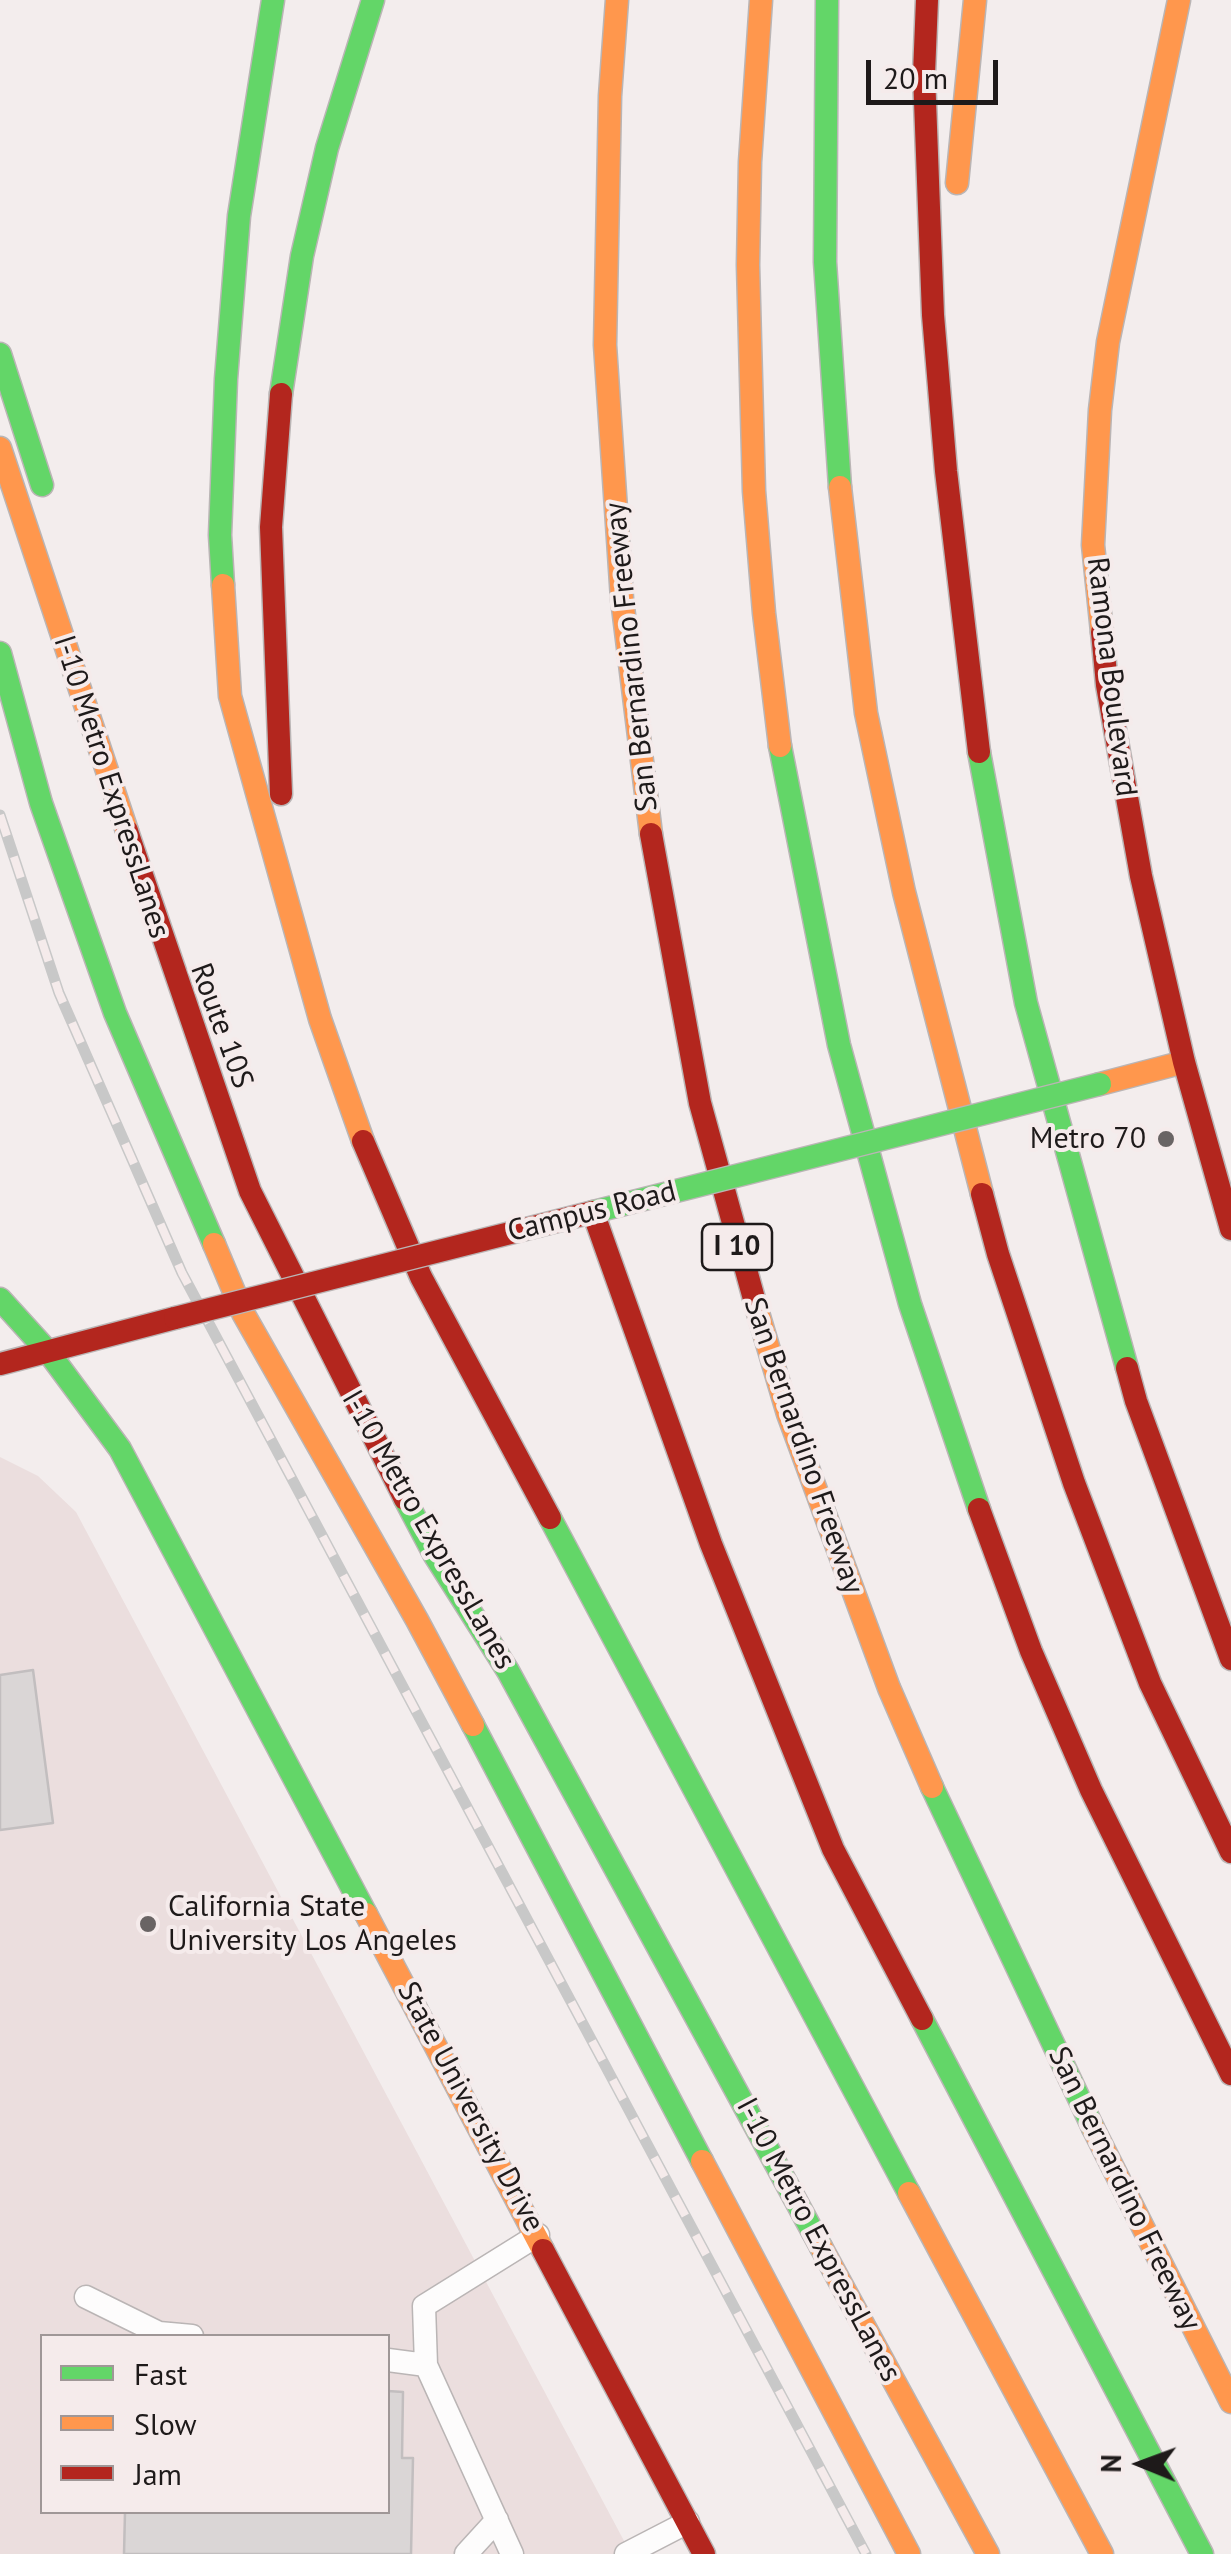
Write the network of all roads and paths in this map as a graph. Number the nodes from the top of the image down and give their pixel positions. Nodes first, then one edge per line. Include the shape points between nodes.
1 (273, 0) edge
2 (373, 0) edge
3 (617, 0) edge
4 (761, 0) edge
5 (827, 0) edge
6 (927, 0) edge
7 (975, 0) edge
8 (1179, 0) edge
9 (956, 206) dead end
10 (954, 246) dead end
11 (0, 354) edge
12 (0, 448) edge
13 (946, 471) junction
14 (46, 499) dead end
15 (0, 653) edge
16 (287, 892) junction
17 (1184, 1062) junction
18 (593, 1212) junction
19 (1231, 1229) edge
20 (316, 1255) dead end
21 (0, 1299) edge
22 (342, 1306) dead end
23 (50, 1354) junction
24 (0, 1364) edge
25 (479, 1584) dead end
26 (1231, 1660) edge
27 (508, 1671) junction
28 (1231, 1852) edge
29 (1231, 2074) edge
30 (538, 2235) junction
31 (86, 2298) dead end
32 (176, 2334) edge
33 (390, 2360) edge
34 (426, 2365) junction
35 (1231, 2402) edge
36 (497, 2520) junction
37 (688, 2522) junction
38 (466, 2554) edge
39 (512, 2554) edge
40 (626, 2554) edge
41 (704, 2554) edge
42 (909, 2554) edge
43 (988, 2554) edge
44 (1102, 2554) edge
45 (1202, 2554) edge

1 - 16 main road via 240,216 220,535 230,696
2 - 16 main road via 302,256 280,401 271,526
3 - 35 main road, San Bernardino Freeway / I 10 via 605,344 622,598 655,865 725,1204 788,1414 888,1688 1106,2156
4 - 29 main road via 748,265 754,491 782,760 835,1027 910,1304 1013,1602 1091,1790
5 - 28 main road via 825,262 839,480 866,713 904,892 998,1254 1074,1484 1150,1683
6 - 13 main road via 927,191
7 - 9 main road
8 - 17 main road, Ramona Boulevard via 1108,342 1094,545 1122,776
10 - 13 main road
11 - 14 main road
12 - 27 main road, I-10 Metro ExpressLanes via 250,1191 434,1554
13 - 26 main road via 974,725 1026,1003 1136,1401
15 - 42 main road, I-10 Metro ExpressLanes via 41,803 114,1013 242,1313 417,1620
16 - 44 main road via 326,1037 422,1278
17 - 18 main road, Campus Road, bridge
17 - 19 main road, Ramona Boulevard
18 - 23 main road, Campus Road, bridge
18 - 45 main road via 711,1544 833,1849
20 - 22 main road
21 - 23 main road, State University Drive
23 - 24 main road, Campus Road
23 - 30 main road, State University Drive via 120,1450
25 - 27 main road
27 - 43 main road, I-10 Metro ExpressLanes
30 - 34 lane via 424,2306
30 - 37 main road, State University Drive
31 - 32 lane
33 - 34 lane
34 - 36 lane
36 - 38 lane
36 - 39 lane
37 - 40 lane
37 - 41 main road, State University Drive

